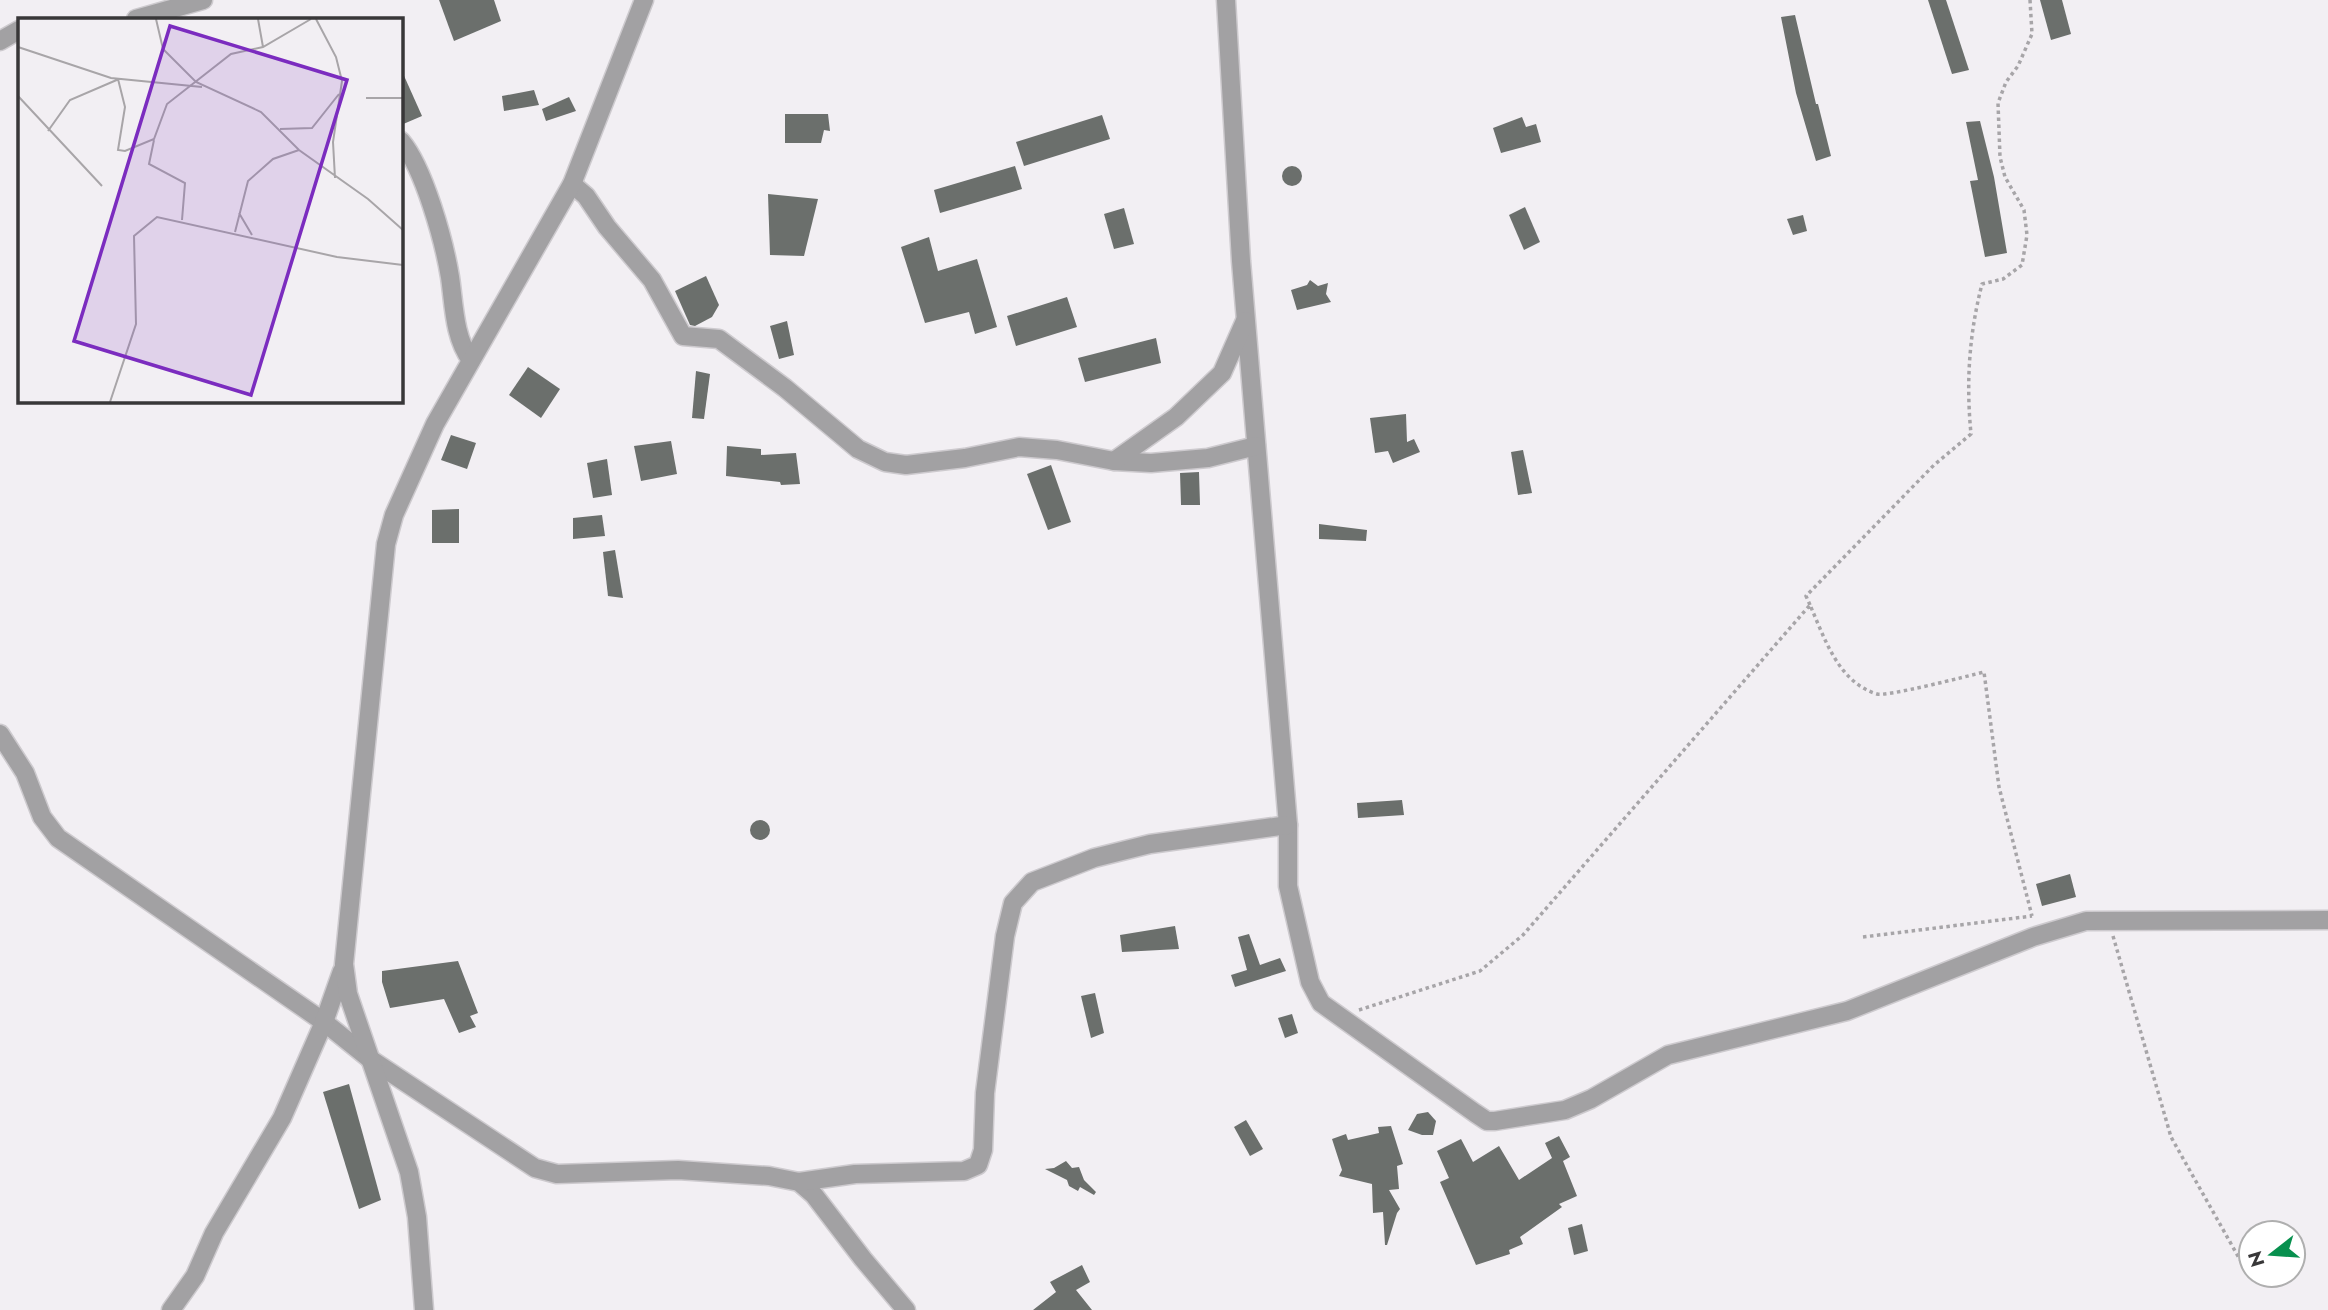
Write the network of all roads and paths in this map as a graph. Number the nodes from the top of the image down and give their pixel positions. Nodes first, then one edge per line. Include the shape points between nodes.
1 (203, 0) edge
2 (644, 0) edge
3 (1226, 0) edge
4 (2030, 0) edge
5 (140, 18) edge
6 (18, 31) edge
7 (0, 41) edge
8 (402, 142) edge
9 (572, 184) junction
10 (1245, 320) junction
11 (471, 360) junction
12 (1256, 446) junction
13 (1114, 461) junction
14 (1810, 606) junction
15 (0, 734) edge
16 (1288, 825) junction
17 (2328, 920) edge
18 (2109, 921) junction
19 (1863, 937) dead end
20 (344, 964) junction
21 (1340, 1016) junction
22 (324, 1022) junction
23 (370, 1059) junction
24 (799, 1182) junction
25 (2237, 1255) edge
26 (171, 1310) edge
27 (424, 1310) edge
28 (906, 1310) edge

1 - 5 street
2 - 9 street
3 - 10 street
4 - 14 path via 2032,34 1998,103 2004,177 2024,210 2027,235 2022,265 2003,279 1982,284 1972,326 1971,434 1934,465 1806,596
6 - 7 street
8 - 11 street via 411,152 433,212 459,337
9 - 11 street
9 - 13 street via 652,281 683,336 719,339 858,449 906,465 1019,447
10 - 12 street
10 - 13 street via 1222,373 1176,416
11 - 20 street via 435,424 394,515 386,544
12 - 13 street via 1208,458
12 - 16 street
14 - 19 path via 1834,659 1855,682 1880,695 1984,672 1998,787 2032,916
14 - 21 path via 1522,935 1480,971
15 - 22 street via 25,773 42,817 58,838
16 - 21 street via 1288,886 1310,982 1321,1003
16 - 24 street via 1150,844 1094,858 1032,882 1013,903 1005,936 978,1165 964,1171 855,1174
17 - 18 street
18 - 21 street via 2086,921 2033,937 1847,1011 1668,1055 1565,1110 1496,1121 1475,1113
18 - 25 path via 2171,1137
20 - 22 street
20 - 23 street via 348,994
22 - 23 street
22 - 26 street via 282,1118 214,1233 195,1276
23 - 24 street via 535,1168 557,1174 692,1171
23 - 27 street via 409,1172
24 - 28 street

